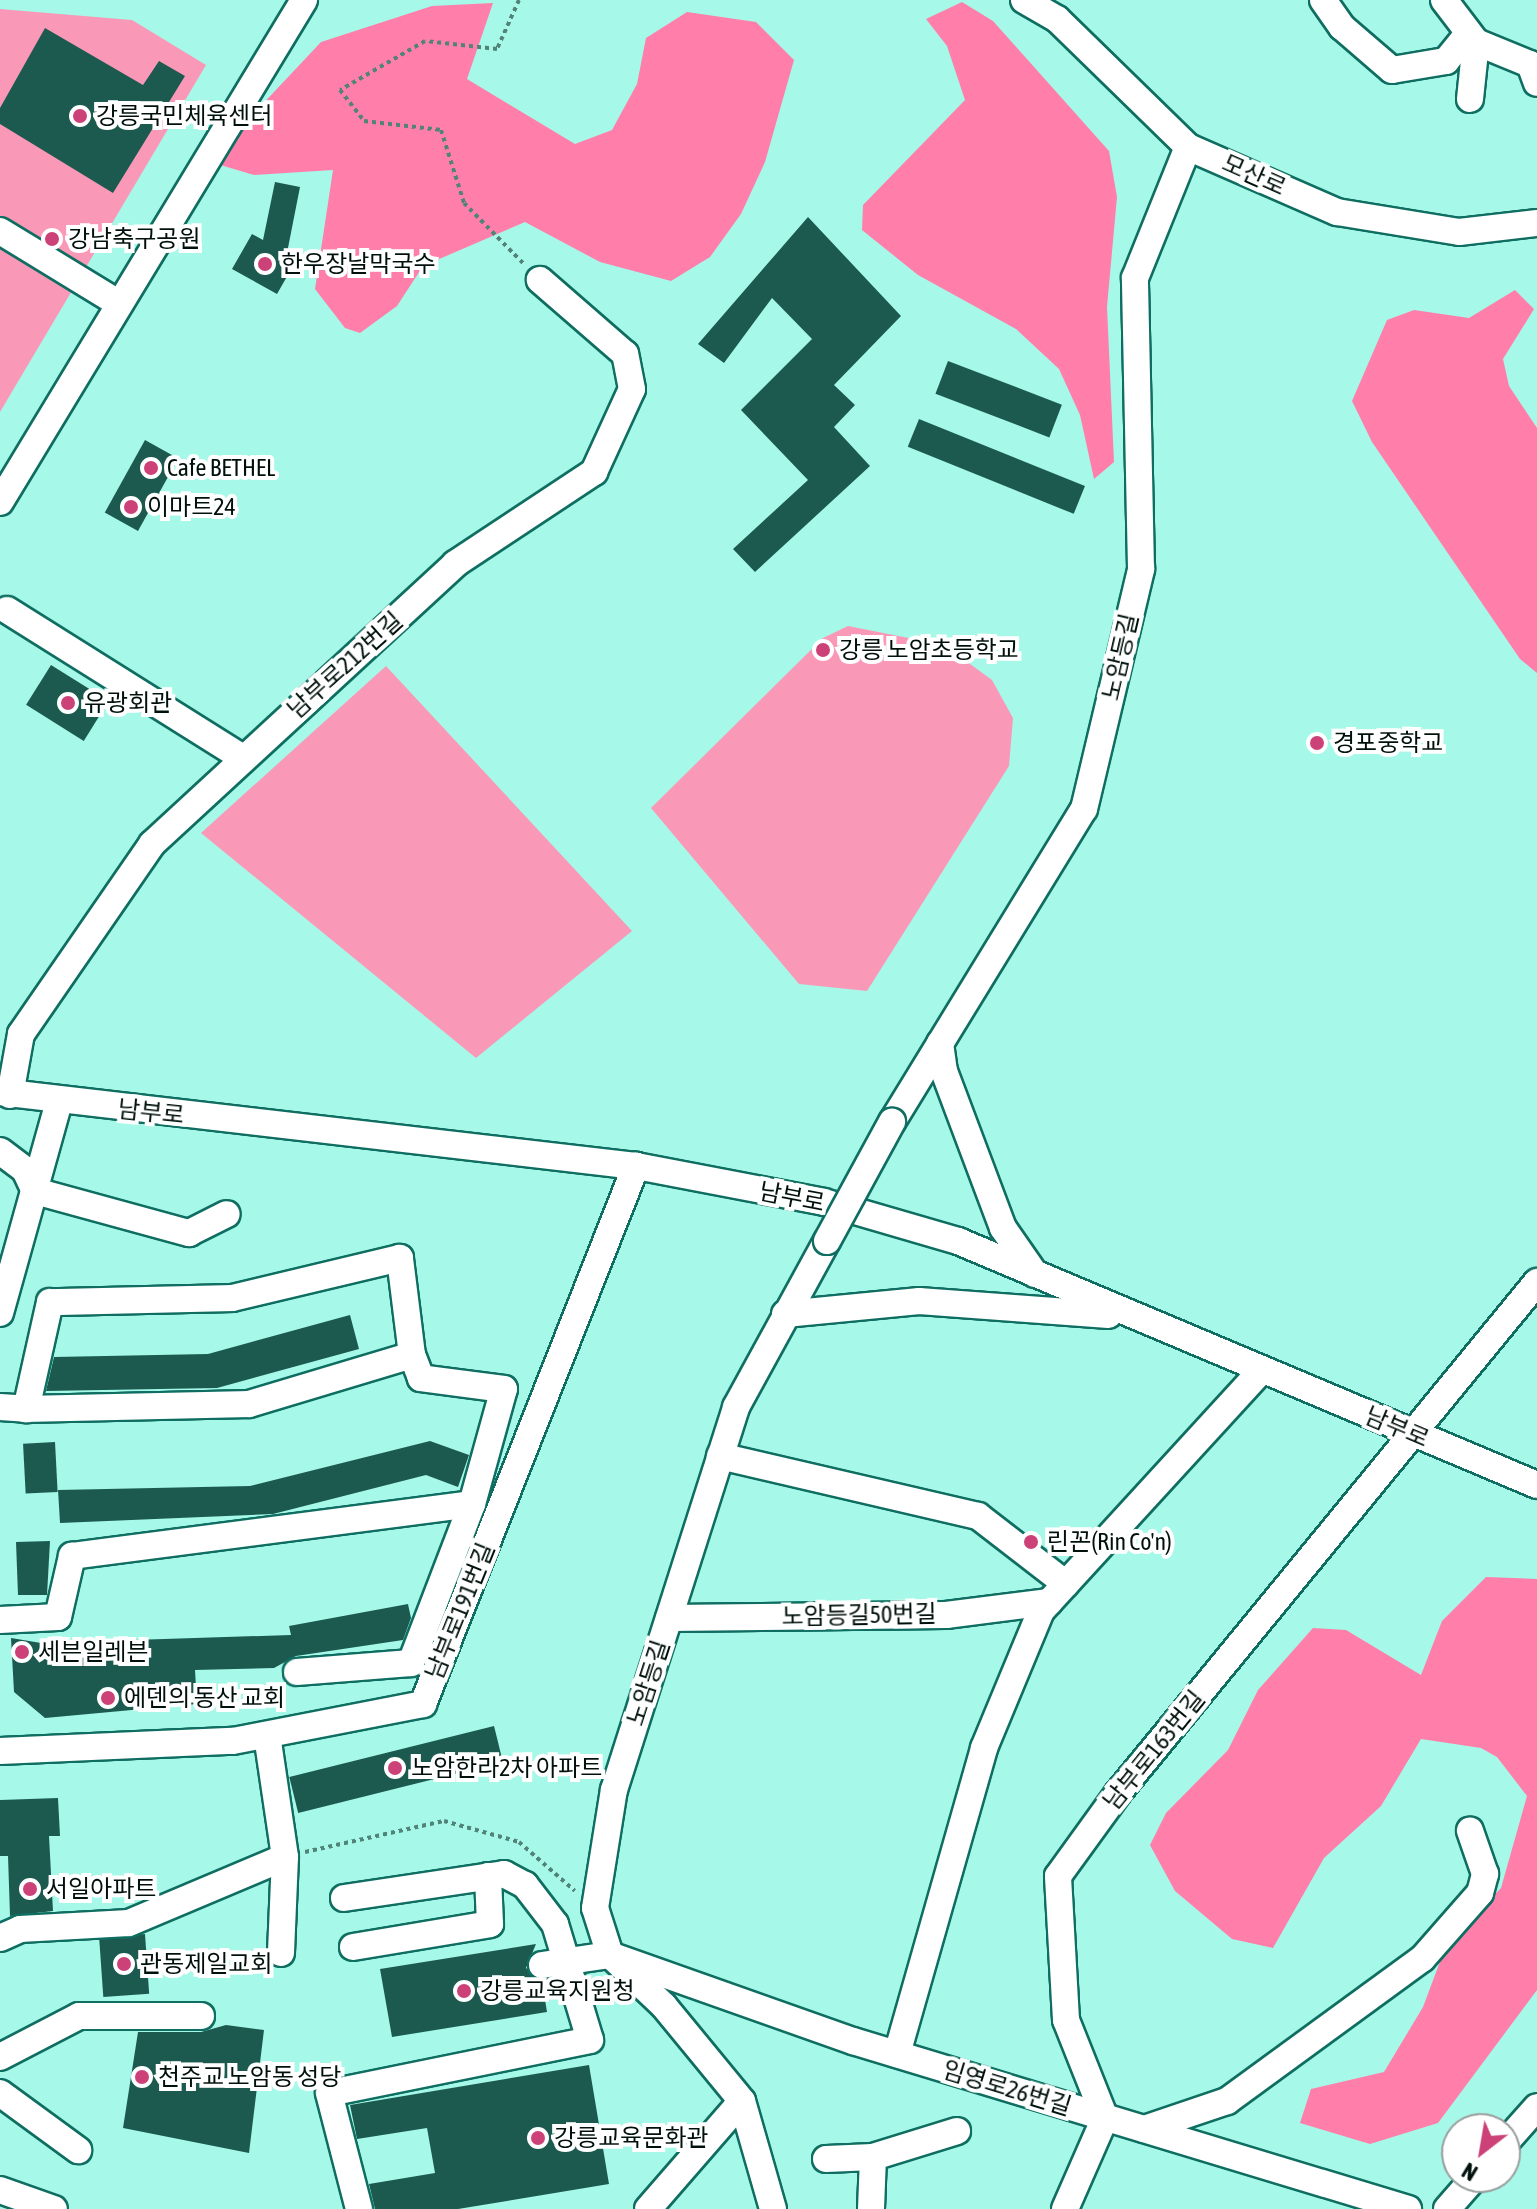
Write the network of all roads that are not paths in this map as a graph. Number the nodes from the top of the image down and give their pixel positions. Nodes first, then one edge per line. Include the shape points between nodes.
1 (304, 0) edge
2 (1024, 0) edge
3 (1323, 0) edge
4 (1444, 0) edge
5 (1472, 38) junction
6 (1537, 83) edge
7 (1470, 99) dead end
8 (1188, 147) junction
9 (1535, 217) edge
10 (0, 231) edge
11 (540, 280) road end
12 (118, 303) junction
13 (0, 502) edge
14 (7, 610) dead end
15 (243, 758) junction
16 (940, 1043) junction
17 (5, 1094) edge
18 (59, 1102) junction
19 (0, 1151) edge
20 (636, 1166) junction
21 (35, 1191) junction
22 (227, 1214) dead end
23 (1038, 1276) junction
24 (1537, 1282) edge
25 (0, 1313) edge
26 (785, 1314) junction
27 (1133, 1317) junction
28 (412, 1355) junction
29 (1262, 1370) junction
30 (0, 1407) edge
31 (26, 1409) junction
32 (1412, 1433) junction
33 (720, 1456) junction
34 (1537, 1485) edge
35 (472, 1504) junction
36 (1057, 1593) junction
37 (669, 1618) junction
38 (0, 1620) edge
39 (297, 1672) dead end
40 (267, 1735) junction
41 (0, 1751) edge
42 (1470, 1831) dead end
43 (285, 1857) junction
44 (488, 1876) junction
45 (344, 1898) dead end
46 (0, 1938) edge
47 (353, 1947) dead end
48 (281, 1953) dead end
49 (610, 1955) junction
50 (554, 1963) junction
51 (201, 2016) dead end
52 (897, 2054) junction
53 (0, 2057) edge
54 (0, 2093) edge
55 (742, 2101) junction
56 (1537, 2107) edge
57 (1105, 2118) junction
58 (1521, 2125) edge
59 (1144, 2129) junction
60 (957, 2131) dead end
61 (78, 2150) dead end
62 (873, 2157) junction
63 (826, 2159) dead end
64 (0, 2190) edge
65 (1461, 2193) edge
66 (1348, 2201) edge
67 (54, 2209) edge
68 (359, 2209) edge
69 (648, 2209) edge
70 (773, 2209) edge
71 (871, 2209) edge
72 (1065, 2209) edge
73 (1408, 2209) edge
74 (1447, 2209) edge

1 - 12 street
2 - 8 street, 모산로 via 1057,19
3 - 5 street via 1342,27 1392,70 1446,61
4 - 5 street
5 - 6 street via 1530,64
5 - 7 street
8 - 9 street, 모산로 via 1337,212 1459,232
8 - 16 street, 노암등길 via 1135,278 1141,569 1084,809
10 - 12 street
11 - 15 street, 남부로212번길 via 625,354 632,389 594,472 455,564
12 - 13 street
14 - 15 street
15 - 17 street, 남부로212번길 via 152,844 21,1034
16 - 23 street via 944,1071 1003,1228
16 - 26 street, 노암등길, bridge
17 - 18 street, 남부로
18 - 20 street, 남부로
18 - 21 street
19 - 21 street via 25,1170
20 - 23 street, 남부로 via 887,1218
20 - 40 street, 남부로191번길 via 423,1704
21 - 22 street via 189,1233
21 - 25 street
23 - 27 street, 남부로
24 - 32 street, 남부로163번길
26 - 27 street via 919,1301
26 - 33 street, 노암등길 via 736,1407
27 - 29 street, 남부로
28 - 31 street via 249,1404
28 - 31 street via 400,1258 232,1298 50,1302
28 - 35 street via 421,1378 504,1389
29 - 32 street, 남부로
29 - 36 street
30 - 31 street
32 - 34 street, 남부로
32 - 57 street, 남부로163번길 via 1118,1793 1058,1876 1066,2020
33 - 36 street via 978,1516
33 - 37 street, 노암등길
35 - 38 street via 72,1556 58,1617
35 - 39 street via 411,1663
36 - 37 street, 노암등길50번길 via 946,1615
36 - 52 street via 984,1748
37 - 49 street, 노암등길 via 614,1790 595,1908
40 - 41 street, 남부로191번길
40 - 43 street
42 - 59 street via 1485,1874 1480,1893 1422,1959 1227,2101
43 - 46 street via 129,1923 20,1929
43 - 48 street
44 - 45 street
44 - 47 street via 490,1924
44 - 50 street via 504,1874 525,1885 555,1924
49 - 50 street
49 - 52 street, 임영로26번길
49 - 55 street, 노암등길 via 664,2006
50 - 68 street via 590,2040 329,2093
51 - 53 street via 79,2016
52 - 57 street, 임영로26번길
54 - 61 street
55 - 69 street
55 - 70 street, 노암등길
56 - 58 street
57 - 59 street, 임영로26번길
57 - 72 street
59 - 66 street, 임영로26번길
60 - 62 street
62 - 63 street
62 - 71 street
64 - 67 street
65 - 74 street
66 - 73 street, 임영로26번길

